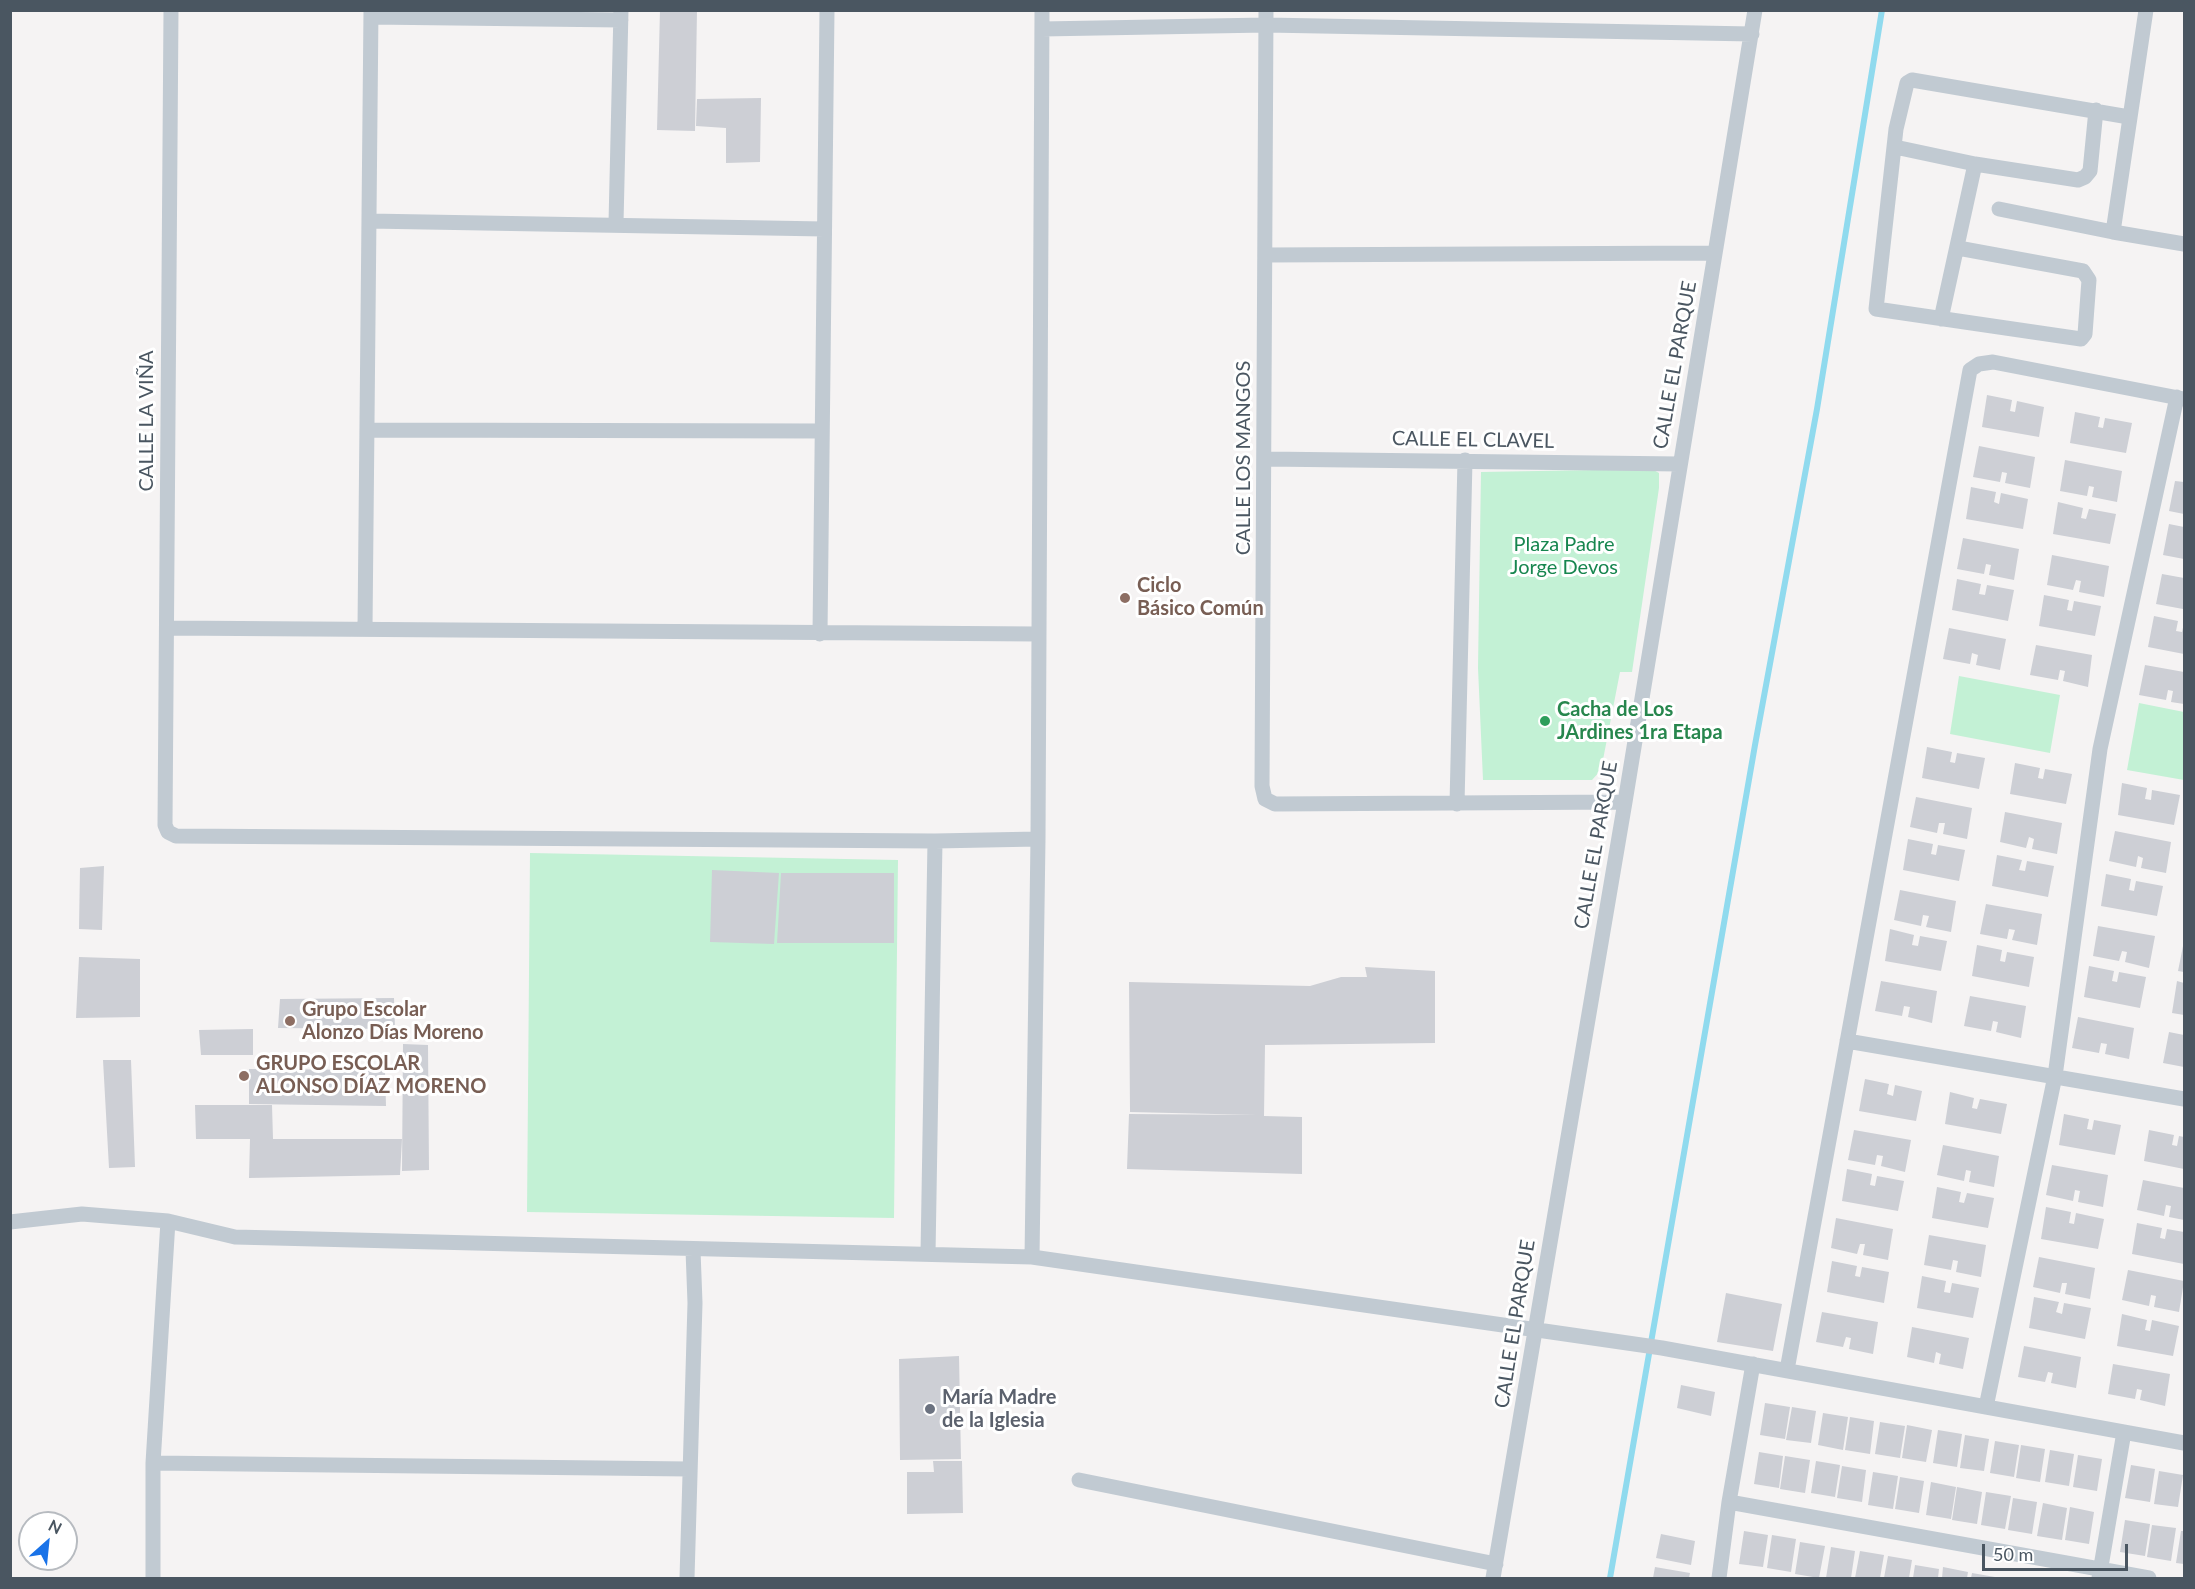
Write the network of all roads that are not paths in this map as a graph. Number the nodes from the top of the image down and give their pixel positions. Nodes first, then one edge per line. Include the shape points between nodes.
1 (171, 10) edge
2 (827, 10) edge
3 (1042, 10) edge
4 (1755, 10) edge
5 (2146, 10) edge
6 (371, 14) edge
7 (621, 15) edge
8 (1266, 18) edge
9 (1042, 28) junction
10 (1752, 34) junction
11 (2096, 110) junction
12 (2129, 117) junction
13 (1895, 147) junction
14 (1975, 164) junction
15 (1999, 209) dead end
16 (369, 221) junction
17 (616, 223) junction
18 (824, 229) junction
19 (2114, 232) junction
20 (2184, 244) edge
21 (1958, 248) junction
22 (1715, 253) junction
23 (1266, 255) junction
24 (1941, 319) junction
25 (2180, 398) edge
26 (367, 430) junction
27 (822, 430) junction
28 (1266, 459) junction
29 (1465, 460) junction
30 (1679, 464) junction
31 (167, 628) junction
32 (366, 628) junction
33 (820, 634) junction
34 (1038, 634) junction
35 (1625, 802) junction
36 (1457, 804) junction
37 (1038, 839) junction
38 (935, 841) junction
39 (1847, 1041) junction
40 (2055, 1076) junction
41 (2184, 1099) edge
42 (168, 1221) junction
43 (10, 1222) edge
44 (693, 1250) junction
45 (928, 1254) junction
46 (1032, 1257) junction
47 (1537, 1329) junction
48 (1753, 1364) junction
49 (1786, 1370) junction
50 (1986, 1407) junction
51 (2124, 1432) junction
52 (2184, 1443) edge
53 (153, 1463) junction
54 (689, 1469) junction
55 (1079, 1480) dead end
56 (1729, 1502) junction
57 (1495, 1571) edge
58 (2100, 1574) edge
59 (153, 1578) edge
60 (687, 1578) edge
61 (1719, 1578) edge
62 (2149, 1578) edge

1 - 31 street, CALLE LA VIÑA
2 - 18 street
3 - 9 street
4 - 10 street, CALLE EL PARQUE
5 - 12 street
6 - 7 street
6 - 16 street
7 - 17 street
8 - 9 street
8 - 10 street
8 - 23 street, CALLE LOS MANGOS
9 - 34 street
10 - 22 street, CALLE EL PARQUE
11 - 12 street
11 - 13 street via 1912,80 1904,89
11 - 14 street via 2090,171 2085,177 2078,180
12 - 19 street
13 - 14 street
13 - 24 street via 1875,305 1880,312
14 - 21 street
15 - 19 street
16 - 17 street
16 - 26 street
17 - 18 street
18 - 27 street
19 - 20 street
21 - 24 street
21 - 24 street via 2083,271 2089,280 2087,330 2081,339
22 - 23 street
22 - 30 street, CALLE EL PARQUE
23 - 28 street, CALLE LOS MANGOS
25 - 39 street via 1993,362 1971,370
25 - 40 street via 2100,748
26 - 27 street
26 - 32 street
27 - 33 street
28 - 29 street, CALLE EL CLAVEL
28 - 36 street, CALLE LOS MANGOS via 1262,775 1265,799 1275,804
29 - 30 street, CALLE EL CLAVEL
29 - 36 street
30 - 35 street, CALLE EL PARQUE
31 - 32 street
31 - 38 street, CALLE LA VIÑA via 165,825 176,836
32 - 33 street
33 - 34 street
34 - 37 street
35 - 36 street, CALLE LOS MANGOS
35 - 47 street, CALLE EL PARQUE
37 - 38 street
37 - 46 street
38 - 45 street
39 - 40 street
39 - 49 street
40 - 41 street
40 - 50 street
42 - 43 street via 82,1214
42 - 44 street via 235,1237
42 - 53 street
44 - 45 street
44 - 54 street
45 - 46 street
46 - 47 street
47 - 48 street
47 - 57 street, CALLE EL PARQUE
48 - 49 street
48 - 56 street
49 - 50 street
50 - 51 street
51 - 52 street
51 - 58 street
53 - 54 street
53 - 59 street
54 - 60 street
55 - 57 street
56 - 58 street
56 - 61 street
58 - 62 street

